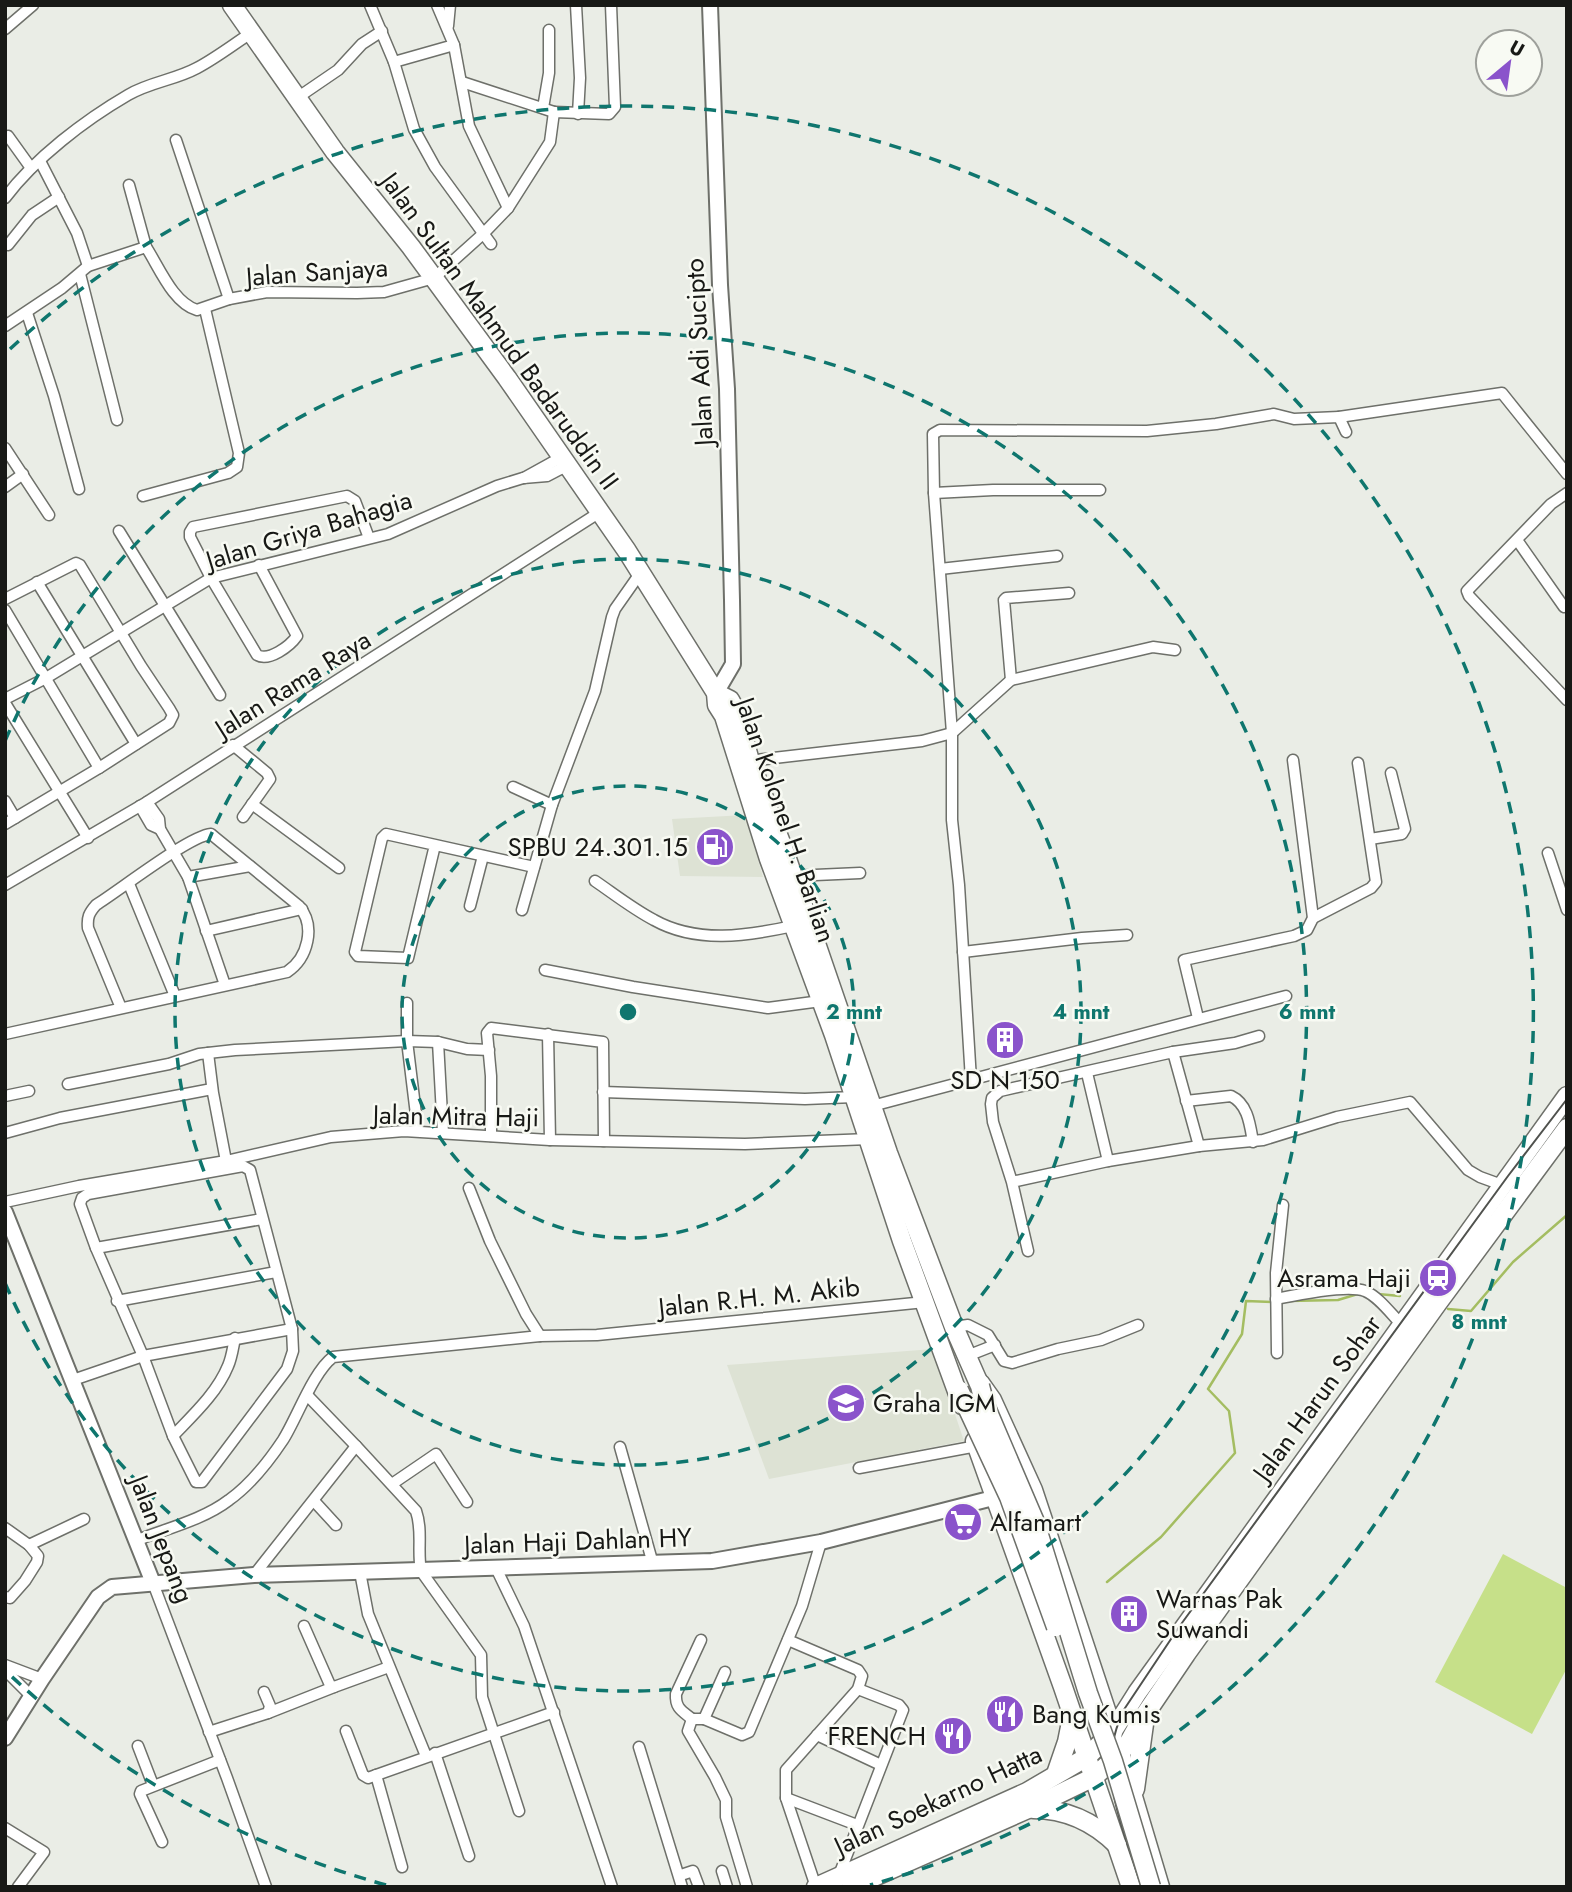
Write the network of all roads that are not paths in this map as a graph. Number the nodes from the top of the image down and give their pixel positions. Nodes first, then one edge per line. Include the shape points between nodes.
1 (33, 5) edge
2 (232, 5) edge
3 (369, 5) edge
4 (437, 5) edge
5 (450, 5) edge
6 (576, 5) edge
7 (611, 5) edge
8 (710, 5) edge
9 (447, 27) junction
10 (5, 29) edge
11 (549, 30) dead end
12 (382, 32) junction
13 (251, 33) junction
14 (454, 46) junction
15 (394, 62) junction
16 (463, 82) junction
17 (297, 99) junction
18 (543, 108) junction
19 (554, 112) junction
20 (578, 114) junction
21 (8, 136) dead end
22 (176, 140) dead end
23 (40, 161) junction
24 (32, 168) junction
25 (129, 185) dead end
26 (59, 197) junction
27 (5, 198) edge
28 (508, 208) junction
29 (484, 233) junction
30 (491, 244) dead end
31 (8, 245) dead end
32 (146, 247) junction
33 (89, 266) junction
34 (80, 275) junction
35 (434, 278) junction
36 (229, 299) junction
37 (205, 309) junction
38 (27, 313) junction
39 (5, 326) edge
40 (1339, 417) junction
41 (117, 420) dead end
42 (1346, 432) dead end
43 (5, 448) edge
44 (565, 461) junction
45 (23, 474) junction
46 (1567, 474) edge
47 (5, 487) edge
48 (79, 489) dead end
49 (1100, 490) dead end
50 (934, 493) junction
51 (1567, 493) edge
52 (143, 496) dead end
53 (600, 512) junction
54 (49, 514) dead end
55 (119, 531) dead end
56 (369, 538) junction
57 (1517, 540) junction
58 (1057, 556) dead end
59 (259, 565) junction
60 (940, 569) junction
61 (641, 572) junction
62 (211, 579) junction
63 (37, 582) junction
64 (1069, 593) dead end
65 (5, 599) edge
66 (166, 605) junction
67 (1564, 607) dead end
68 (5, 610) edge
69 (120, 632) junction
70 (1175, 650) dead end
71 (82, 654) junction
72 (46, 678) junction
73 (1010, 680) junction
74 (716, 693) junction
75 (220, 695) dead end
76 (1567, 700) edge
77 (5, 701) edge
78 (952, 733) junction
79 (136, 744) junction
80 (233, 745) junction
81 (1293, 760) dead end
82 (744, 761) junction
83 (1359, 764) dead end
84 (99, 768) junction
85 (1391, 774) dead end
86 (513, 787) dead end
87 (60, 792) junction
88 (5, 802) edge
89 (758, 802) junction
90 (144, 804) junction
91 (252, 804) junction
92 (552, 805) junction
93 (243, 817) dead end
94 (10, 821) edge
95 (88, 838) junction
96 (1370, 839) junction
97 (435, 845) junction
98 (175, 851) junction
99 (1548, 853) dead end
100 (483, 856) junction
101 (250, 866) junction
102 (534, 867) junction
103 (338, 869) dead end
104 (860, 873) dead end
105 (793, 876) junction
106 (188, 877) junction
107 (594, 881) dead end
108 (129, 884) junction
109 (5, 885) edge
110 (470, 906) dead end
111 (302, 909) junction
112 (522, 910) dead end
113 (1567, 910) edge
114 (1313, 918) junction
115 (793, 926) junction
116 (206, 931) junction
117 (1126, 935) dead end
118 (963, 952) junction
119 (545, 970) dead end
120 (225, 985) junction
121 (175, 996) junction
122 (1286, 996) dead end
123 (821, 1001) junction
124 (407, 1003) dead end
125 (121, 1008) junction
126 (1198, 1018) junction
127 (6, 1033) edge
128 (548, 1034) junction
129 (1259, 1036) dead end
130 (407, 1041) junction
131 (438, 1042) junction
132 (489, 1050) junction
133 (1173, 1052) junction
134 (208, 1053) junction
135 (1087, 1073) junction
136 (971, 1080) junction
137 (68, 1084) dead end
138 (212, 1089) junction
139 (29, 1091) dead end
140 (603, 1092) junction
141 (5, 1096) edge
142 (1567, 1096) edge
143 (854, 1097) junction
144 (1186, 1101) junction
145 (872, 1106) junction
146 (418, 1131) junction
147 (5, 1133) edge
148 (443, 1133) junction
149 (491, 1136) junction
150 (869, 1139) junction
151 (1564, 1139) edge
152 (550, 1140) junction
153 (604, 1141) junction
154 (1253, 1142) junction
155 (1199, 1146) junction
156 (226, 1161) junction
157 (1108, 1161) junction
158 (1012, 1182) junction
159 (1502, 1185) junction
160 (469, 1188) dead end
161 (5, 1202) edge
162 (1283, 1205) dead end
163 (5, 1212) edge
164 (262, 1219) junction
165 (96, 1248) junction
166 (1028, 1251) dead end
167 (276, 1272) junction
168 (117, 1301) junction
169 (1276, 1301) junction
170 (925, 1302) junction
171 (1138, 1325) dead end
172 (1402, 1325) junction
173 (954, 1327) junction
174 (292, 1329) junction
175 (540, 1336) junction
176 (235, 1338) junction
177 (995, 1345) junction
178 (1277, 1353) dead end
179 (143, 1356) junction
180 (967, 1356) junction
181 (73, 1380) junction
182 (1372, 1381) junction
183 (979, 1384) junction
184 (958, 1389) junction
185 (307, 1395) junction
186 (173, 1436) junction
187 (356, 1446) junction
188 (977, 1446) junction
189 (620, 1447) dead end
190 (859, 1468) dead end
191 (392, 1484) junction
192 (997, 1497) junction
193 (314, 1501) junction
194 (467, 1502) dead end
195 (84, 1519) dead end
196 (337, 1525) dead end
197 (5, 1528) edge
198 (135, 1541) junction
199 (821, 1542) junction
200 (29, 1545) junction
201 (653, 1564) junction
202 (496, 1568) junction
203 (421, 1571) junction
204 (360, 1573) junction
205 (254, 1576) junction
206 (153, 1583) junction
207 (5, 1597) edge
208 (304, 1626) dead end
209 (701, 1640) dead end
210 (788, 1640) junction
211 (5, 1667) edge
212 (389, 1667) junction
213 (725, 1672) dead end
214 (41, 1679) junction
215 (1096, 1682) junction
216 (334, 1686) junction
217 (1063, 1687) junction
218 (858, 1689) junction
219 (264, 1692) dead end
220 (1137, 1693) junction
221 (31, 1696) junction
222 (554, 1712) junction
223 (268, 1713) junction
224 (1146, 1713) junction
225 (1072, 1715) junction
226 (692, 1719) junction
227 (704, 1719) junction
228 (346, 1731) dead end
229 (1113, 1731) junction
230 (209, 1732) junction
231 (494, 1732) junction
232 (817, 1735) junction
233 (5, 1738) edge
234 (138, 1746) dead end
235 (639, 1747) dead end
236 (1114, 1752) junction
237 (430, 1754) junction
238 (1087, 1757) junction
239 (220, 1759) junction
240 (881, 1765) junction
241 (1056, 1774) junction
242 (376, 1775) junction
243 (1094, 1777) junction
244 (153, 1785) junction
245 (1134, 1796) junction
246 (786, 1798) junction
247 (1104, 1805) junction
248 (1028, 1809) junction
249 (519, 1811) dead end
250 (857, 1825) junction
251 (5, 1828) edge
252 (162, 1842) dead end
253 (1119, 1848) junction
254 (469, 1856) dead end
255 (402, 1867) dead end
256 (722, 1871) dead end
257 (684, 1874) dead end
258 (845, 1881) edge
259 (18, 1887) edge
260 (265, 1887) edge
261 (612, 1887) edge
262 (682, 1887) edge
263 (699, 1887) edge
264 (727, 1887) edge
265 (747, 1887) edge
266 (816, 1887) edge
267 (1131, 1887) edge
268 (1138, 1887) edge
269 (1151, 1887) edge
270 (1160, 1887) edge

1 - 10 street
2 - 13 highway, Jalan Sultan Mahmud Badaruddin II
3 - 12 street
4 - 9 street
5 - 9 street
6 - 20 street
7 - 20 street via 614,107 608,114
8 - 74 street, Jalan Adi Sucipto via 727,389 733,664
9 - 14 street
11 - 18 street
12 - 15 street
12 - 17 street
13 - 17 highway, Jalan Sultan Mahmud Badaruddin II
13 - 23 street via 197,68 127,95
14 - 15 street
14 - 16 street
15 - 29 street via 414,129 435,167
16 - 18 street
16 - 28 street via 470,127
17 - 35 highway, Jalan Sultan Mahmud Badaruddin II
18 - 19 street
19 - 20 street
19 - 28 street via 550,142
21 - 24 street
22 - 36 street
23 - 24 street
23 - 26 street
24 - 27 street
25 - 32 street
26 - 31 street via 33,215
26 - 33 street
28 - 29 street
29 - 30 street
29 - 35 street
32 - 33 street
32 - 37 street via 184,304
33 - 34 street
34 - 38 street
34 - 41 street
35 - 36 street, Jalan Sanjaya via 384,292 267,292
35 - 44 highway, Jalan Sultan Mahmud Badaruddin II
36 - 37 street, Jalan Sanjaya
37 - 52 street via 239,453 237,467
38 - 39 street
38 - 48 street
40 - 42 street
40 - 46 street via 1502,393
40 - 50 street via 1294,419 1274,414 1147,431 940,430 933,436
43 - 45 street
44 - 53 highway, Jalan Sultan Mahmud Badaruddin II
44 - 56 street, Jalan Griya Bahagia via 547,477 497,486
45 - 47 street
45 - 54 street
49 - 50 street
50 - 60 street
51 - 57 street
53 - 61 highway, Jalan Sultan Mahmud Badaruddin II
53 - 80 street, Jalan Rama Raya
55 - 66 street
56 - 59 street, Jalan Griya Bahagia
56 - 62 street via 355,501 347,496 193,527 190,537
57 - 67 street
57 - 76 street via 1467,593
58 - 60 street
59 - 62 street, Jalan Griya Bahagia
59 - 62 street via 297,634 293,642 268,657 257,655
60 - 78 street
61 - 74 highway, Jalan Sultan Mahmud Badaruddin II
61 - 92 street via 615,609 592,703
62 - 66 street, Jalan Griya Bahagia
63 - 65 street
63 - 69 street via 80,565
63 - 71 street
64 - 73 street via 1004,600
66 - 69 street, Jalan Griya Bahagia
66 - 75 street
68 - 72 street
69 - 71 street, Jalan Griya Bahagia
69 - 79 street via 173,715 169,723
70 - 73 street via 1153,647
71 - 72 street, Jalan Griya Bahagia
71 - 79 street
72 - 77 street, Jalan Griya Bahagia
72 - 84 street
73 - 78 street
74 - 82 highway, Jalan Kolonel H. Barlian via 730,700 736,711
77 - 87 street
78 - 82 street via 922,741
78 - 118 street via 952,820
79 - 84 street
80 - 90 street, Jalan Rama Raya
80 - 91 street via 270,779
81 - 114 street
82 - 89 highway, Jalan Kolonel H. Barlian
83 - 96 street
84 - 87 street
85 - 96 street via 1405,829 1402,834
86 - 92 street
87 - 94 street
87 - 95 street
88 - 94 street
89 - 105 highway, Jalan Kolonel H. Barlian
89 - 115 highway, Jalan Kolonel H. Barlian
90 - 95 street, Jalan Rama Raya
90 - 98 street via 159,819 160,829
91 - 93 street
91 - 103 street
92 - 102 street
95 - 109 street, Jalan Rama Raya
96 - 114 street via 1376,884
97 - 97 street via 386,834 382,838 355,952 358,956 408,958
97 - 100 street
98 - 101 street via 211,834
98 - 106 street
98 - 108 street
99 - 113 street
100 - 102 street
100 - 110 street
101 - 106 street
101 - 111 street
102 - 112 street
104 - 105 street
105 - 145 highway, Jalan Kolonel H. Barlian
106 - 116 street
107 - 115 street via 656,922 689,934 742,935
108 - 121 street
108 - 125 street via 96,905 87,918
111 - 116 street
111 - 120 street via 309,932 296,966
114 - 126 street via 1307,930 1294,936 1184,960
115 - 123 highway, Jalan Kolonel H. Barlian
116 - 120 street
117 - 118 street
118 - 136 street
119 - 123 street via 768,1008
120 - 121 street
121 - 125 street
122 - 126 street
123 - 143 highway, Jalan Kolonel H. Barlian
124 - 130 street
125 - 127 street
126 - 136 street
128 - 132 street via 491,1028 487,1033
128 - 140 street via 603,1042
128 - 152 street
129 - 133 street
130 - 131 street
130 - 134 street
130 - 146 street
131 - 132 street
131 - 148 street
132 - 149 street
133 - 135 street
133 - 144 street
134 - 137 street
134 - 138 street
135 - 157 street
135 - 158 street via 1000,1091 992,1098 993,1122
136 - 145 street
138 - 147 street
138 - 156 street
139 - 141 street
140 - 143 street
140 - 153 street
142 - 159 highway, Jalan Harun Sohar
143 - 150 highway, Jalan Kolonel H. Barlian
144 - 154 street via 1237,1099 1244,1107
144 - 155 street
145 - 173 highway, Jalan Kolonel H. Barlian
146 - 148 street, Jalan Mitra Haji
146 - 156 street, Jalan Mitra Haji via 331,1137
148 - 149 street, Jalan Mitra Haji
149 - 152 street, Jalan Mitra Haji
150 - 153 street, Jalan Mitra Haji via 745,1144
150 - 170 highway, Jalan Kolonel H. Barlian
151 - 182 highway, Jalan Harun Sohar
152 - 153 street, Jalan Mitra Haji
154 - 155 street
154 - 159 street via 1410,1102 1468,1170
155 - 157 street
156 - 161 street, Jalan Mitra Haji
157 - 158 street
158 - 166 street
159 - 172 highway, Jalan Harun Sohar
160 - 175 street
162 - 169 street
163 - 181 street, Jalan Jepang
164 - 165 street
164 - 165 street via 250,1170 243,1166 88,1194 80,1204
164 - 167 street
165 - 168 street
167 - 168 street
167 - 174 street
168 - 179 street
169 - 172 street via 1311,1292 1367,1293
169 - 178 street
170 - 175 street, Jalan R.H. M. Akib via 597,1335
170 - 184 highway, Jalan Kolonel H. Barlian
171 - 177 street via 1101,1340 1012,1363 1004,1361
172 - 182 highway, Jalan Harun Sohar
173 - 177 street via 972,1327 988,1335
173 - 180 highway, Jalan Kolonel H. Barlian
174 - 176 street
174 - 186 street via 293,1351 286,1369 202,1482 194,1481
175 - 185 street, Jalan R.H. M. Akib via 333,1357
176 - 179 street
176 - 186 street via 228,1366 214,1389
177 - 180 street
179 - 181 street
179 - 186 street
180 - 183 highway, Jalan Kolonel H. Barlian
181 - 198 street, Jalan Jepang
182 - 220 highway, Jalan Harun Sohar
182 - 224 highway, Jalan Harun Sohar
183 - 215 highway via 992,1400 1033,1490
183 - 269 highway, bridge via 1035,1522
184 - 188 highway
184 - 268 highway, bridge via 1024,1535 1086,1714
185 - 187 street
185 - 198 street, Jalan R.H. M. Akib via 283,1440 248,1485 228,1502
187 - 191 street
187 - 193 street
188 - 190 street
188 - 192 highway
189 - 201 street
191 - 194 street via 436,1454
191 - 203 street via 416,1511 421,1524
192 - 199 street, Jalan Haji Dahlan HY
192 - 217 highway
193 - 196 street
193 - 205 street
195 - 200 street
197 - 200 street
198 - 206 street, Jalan Jepang
199 - 201 street, Jalan Haji Dahlan HY via 712,1561
199 - 210 street
200 - 207 street via 37,1562 15,1594
201 - 202 street, Jalan Haji Dahlan HY
202 - 203 street, Jalan Haji Dahlan HY
202 - 222 street via 524,1626
203 - 204 street, Jalan Haji Dahlan HY
203 - 231 street via 481,1655 481,1691
204 - 205 street, Jalan Haji Dahlan HY
204 - 212 street via 368,1614
205 - 206 street, Jalan Haji Dahlan HY
206 - 214 street, Jalan Haji Dahlan HY via 112,1587 97,1597
206 - 230 street, Jalan Jepang
208 - 216 street via 328,1683
209 - 226 street via 676,1694 678,1709
210 - 218 street via 858,1670 862,1676
210 - 227 street via 749,1732 742,1735
211 - 214 street
211 - 221 street
212 - 216 street
212 - 237 street
213 - 227 street
214 - 221 street, Jalan Haji Dahlan HY
215 - 217 highway
215 - 220 highway via 1116,1698
215 - 229 highway
216 - 223 street
217 - 225 highway
218 - 232 street
218 - 240 street via 903,1710
219 - 223 street
220 - 229 highway, Jalan Harun Sohar
221 - 233 street, Jalan Haji Dahlan HY
222 - 231 street
222 - 261 street
223 - 230 street
224 - 236 highway, Jalan Harun Sohar via 1129,1742
224 - 245 highway
225 - 238 highway
225 - 241 highway
226 - 227 street
226 - 265 street via 688,1731 726,1800 726,1817
228 - 242 street via 363,1775
229 - 236 highway
229 - 238 highway, Jalan Soekarno Hatta
230 - 239 street, Jalan Jepang
231 - 237 street
231 - 249 street
232 - 240 street
232 - 246 street via 786,1770
234 - 244 street
235 - 262 street
236 - 238 highway via 1100,1751
236 - 243 highway, Jalan Soekarno Hatta
236 - 245 highway
237 - 242 street
237 - 254 street
238 - 241 highway, Jalan Soekarno Hatta
238 - 243 highway
239 - 244 street
239 - 260 street, Jalan Jepang
240 - 250 street
241 - 258 highway, Jalan Soekarno Hatta
242 - 255 street
243 - 247 highway
243 - 248 highway, Jalan Soekarno Hatta
244 - 252 street via 140,1794
245 - 247 highway via 1118,1791
245 - 270 highway
246 - 250 street
246 - 266 street
247 - 253 highway
248 - 253 highway via 1080,1817
248 - 258 highway, Jalan Soekarno Hatta
250 - 258 street
251 - 259 street via 44,1852
253 - 267 highway
256 - 264 street
257 - 263 street via 693,1871
258 - 266 highway, Jalan Soekarno Hatta

